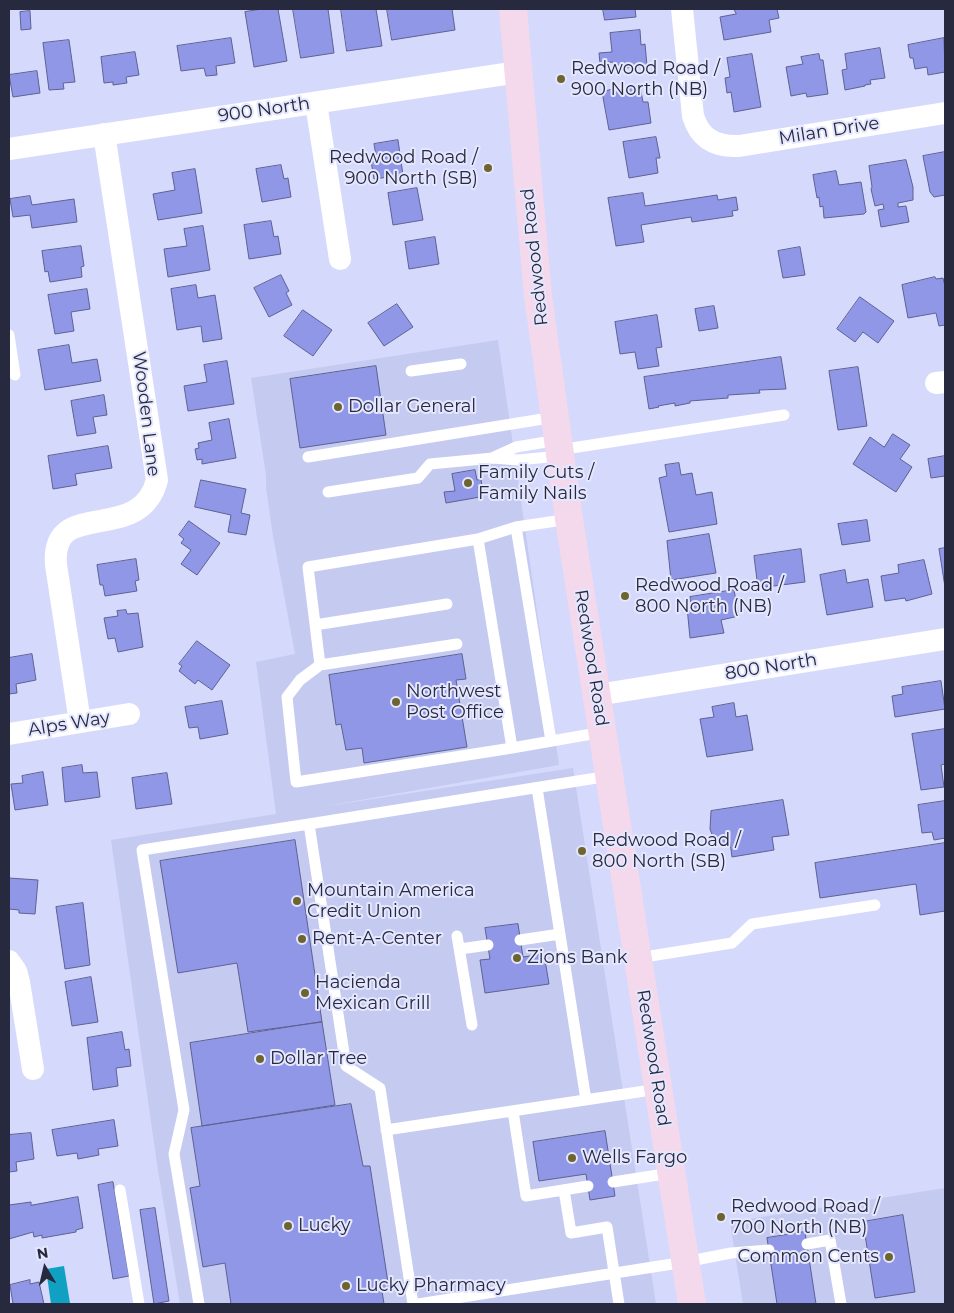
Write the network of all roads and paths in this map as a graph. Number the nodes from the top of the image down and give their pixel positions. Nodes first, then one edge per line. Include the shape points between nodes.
1 (513, 9) edge
2 (682, 9) edge
3 (518, 72) junction
4 (316, 103) junction
5 (945, 112) edge
6 (104, 134) junction
7 (9, 149) edge
8 (340, 259) dead end
9 (9, 335) edge
10 (461, 364) dead end
11 (411, 371) dead end
12 (15, 375) dead end
13 (784, 415) dead end
14 (558, 441) junction
15 (308, 457) dead end
16 (493, 458) junction
17 (328, 492) dead end
18 (569, 519) junction
19 (516, 527) junction
20 (478, 539) junction
21 (447, 604) dead end
22 (315, 624) junction
23 (945, 639) edge
24 (457, 644) dead end
25 (320, 665) junction
26 (597, 695) junction
27 (129, 714) dead end
28 (80, 722) junction
29 (603, 732) junction
30 (9, 734) edge
31 (552, 741) junction
32 (512, 748) junction
33 (609, 776) junction
34 (537, 788) junction
35 (309, 824) junction
36 (875, 905) dead end
37 (560, 934) junction
38 (457, 936) dead end
39 (520, 940) dead end
40 (488, 945) dead end
41 (460, 949) junction
42 (638, 958) junction
43 (9, 961) edge
44 (472, 1025) dead end
45 (33, 1068) dead end
46 (658, 1089) junction
47 (586, 1100) junction
48 (513, 1111) junction
49 (386, 1130) junction
50 (671, 1174) junction
51 (613, 1182) dead end
52 (588, 1186) dead end
53 (120, 1190) dead end
54 (564, 1190) junction
55 (807, 1244) dead end
56 (768, 1250) dead end
57 (685, 1262) junction
58 (614, 1274) junction
59 (139, 1304) edge
60 (199, 1304) edge
61 (413, 1304) edge
62 (418, 1304) edge
63 (619, 1304) edge
64 (692, 1304) edge
65 (841, 1304) edge

1 - 3 main road, Redwood Road
2 - 5 street, Milan Drive via 693,116 699,131 712,142 739,146
3 - 4 street, 900 North
3 - 14 main road, Redwood Road via 538,296
4 - 6 street, 900 North
4 - 8 street
6 - 7 street, 900 North
6 - 28 street, Wooden Lane via 157,480 149,499 138,510 124,517 75,526 57,546 56,565
9 - 12 lane
10 - 11 lane
13 - 14 lane
14 - 15 lane
14 - 16 lane via 516,447
14 - 16 lane via 518,460
14 - 18 main road, Redwood Road
16 - 17 lane via 430,464 418,478
18 - 19 lane
18 - 26 main road, Redwood Road
19 - 20 lane
19 - 31 lane
20 - 22 lane via 308,568
20 - 32 lane
21 - 22 lane
22 - 25 lane
23 - 26 street, 800 North
24 - 25 lane
25 - 32 lane via 300,680 288,697 296,782
26 - 29 main road, Redwood Road
27 - 28 street, Alps Way
28 - 30 street, Alps Way
29 - 31 lane
29 - 33 main road, Redwood Road
31 - 32 lane
33 - 34 lane
33 - 42 main road, Redwood Road
34 - 35 lane
34 - 37 lane
35 - 49 lane via 346,1066 380,1088
35 - 60 lane via 142,850 184,1110 174,1154
36 - 42 lane via 752,924 732,943
37 - 39 lane
37 - 47 lane
38 - 41 lane
40 - 41 lane
41 - 44 lane
42 - 46 main road, Redwood Road
43 - 45 street via 19,982
46 - 47 lane
46 - 50 main road, Redwood Road
47 - 48 lane
48 - 49 lane
48 - 54 lane via 526,1196
49 - 61 lane
50 - 51 lane
50 - 57 main road, Redwood Road
52 - 54 lane
53 - 59 lane
54 - 58 lane via 571,1233 607,1227
55 - 65 lane via 830,1240
56 - 57 lane
57 - 58 lane
57 - 64 main road, Redwood Road
58 - 62 lane
58 - 63 lane

